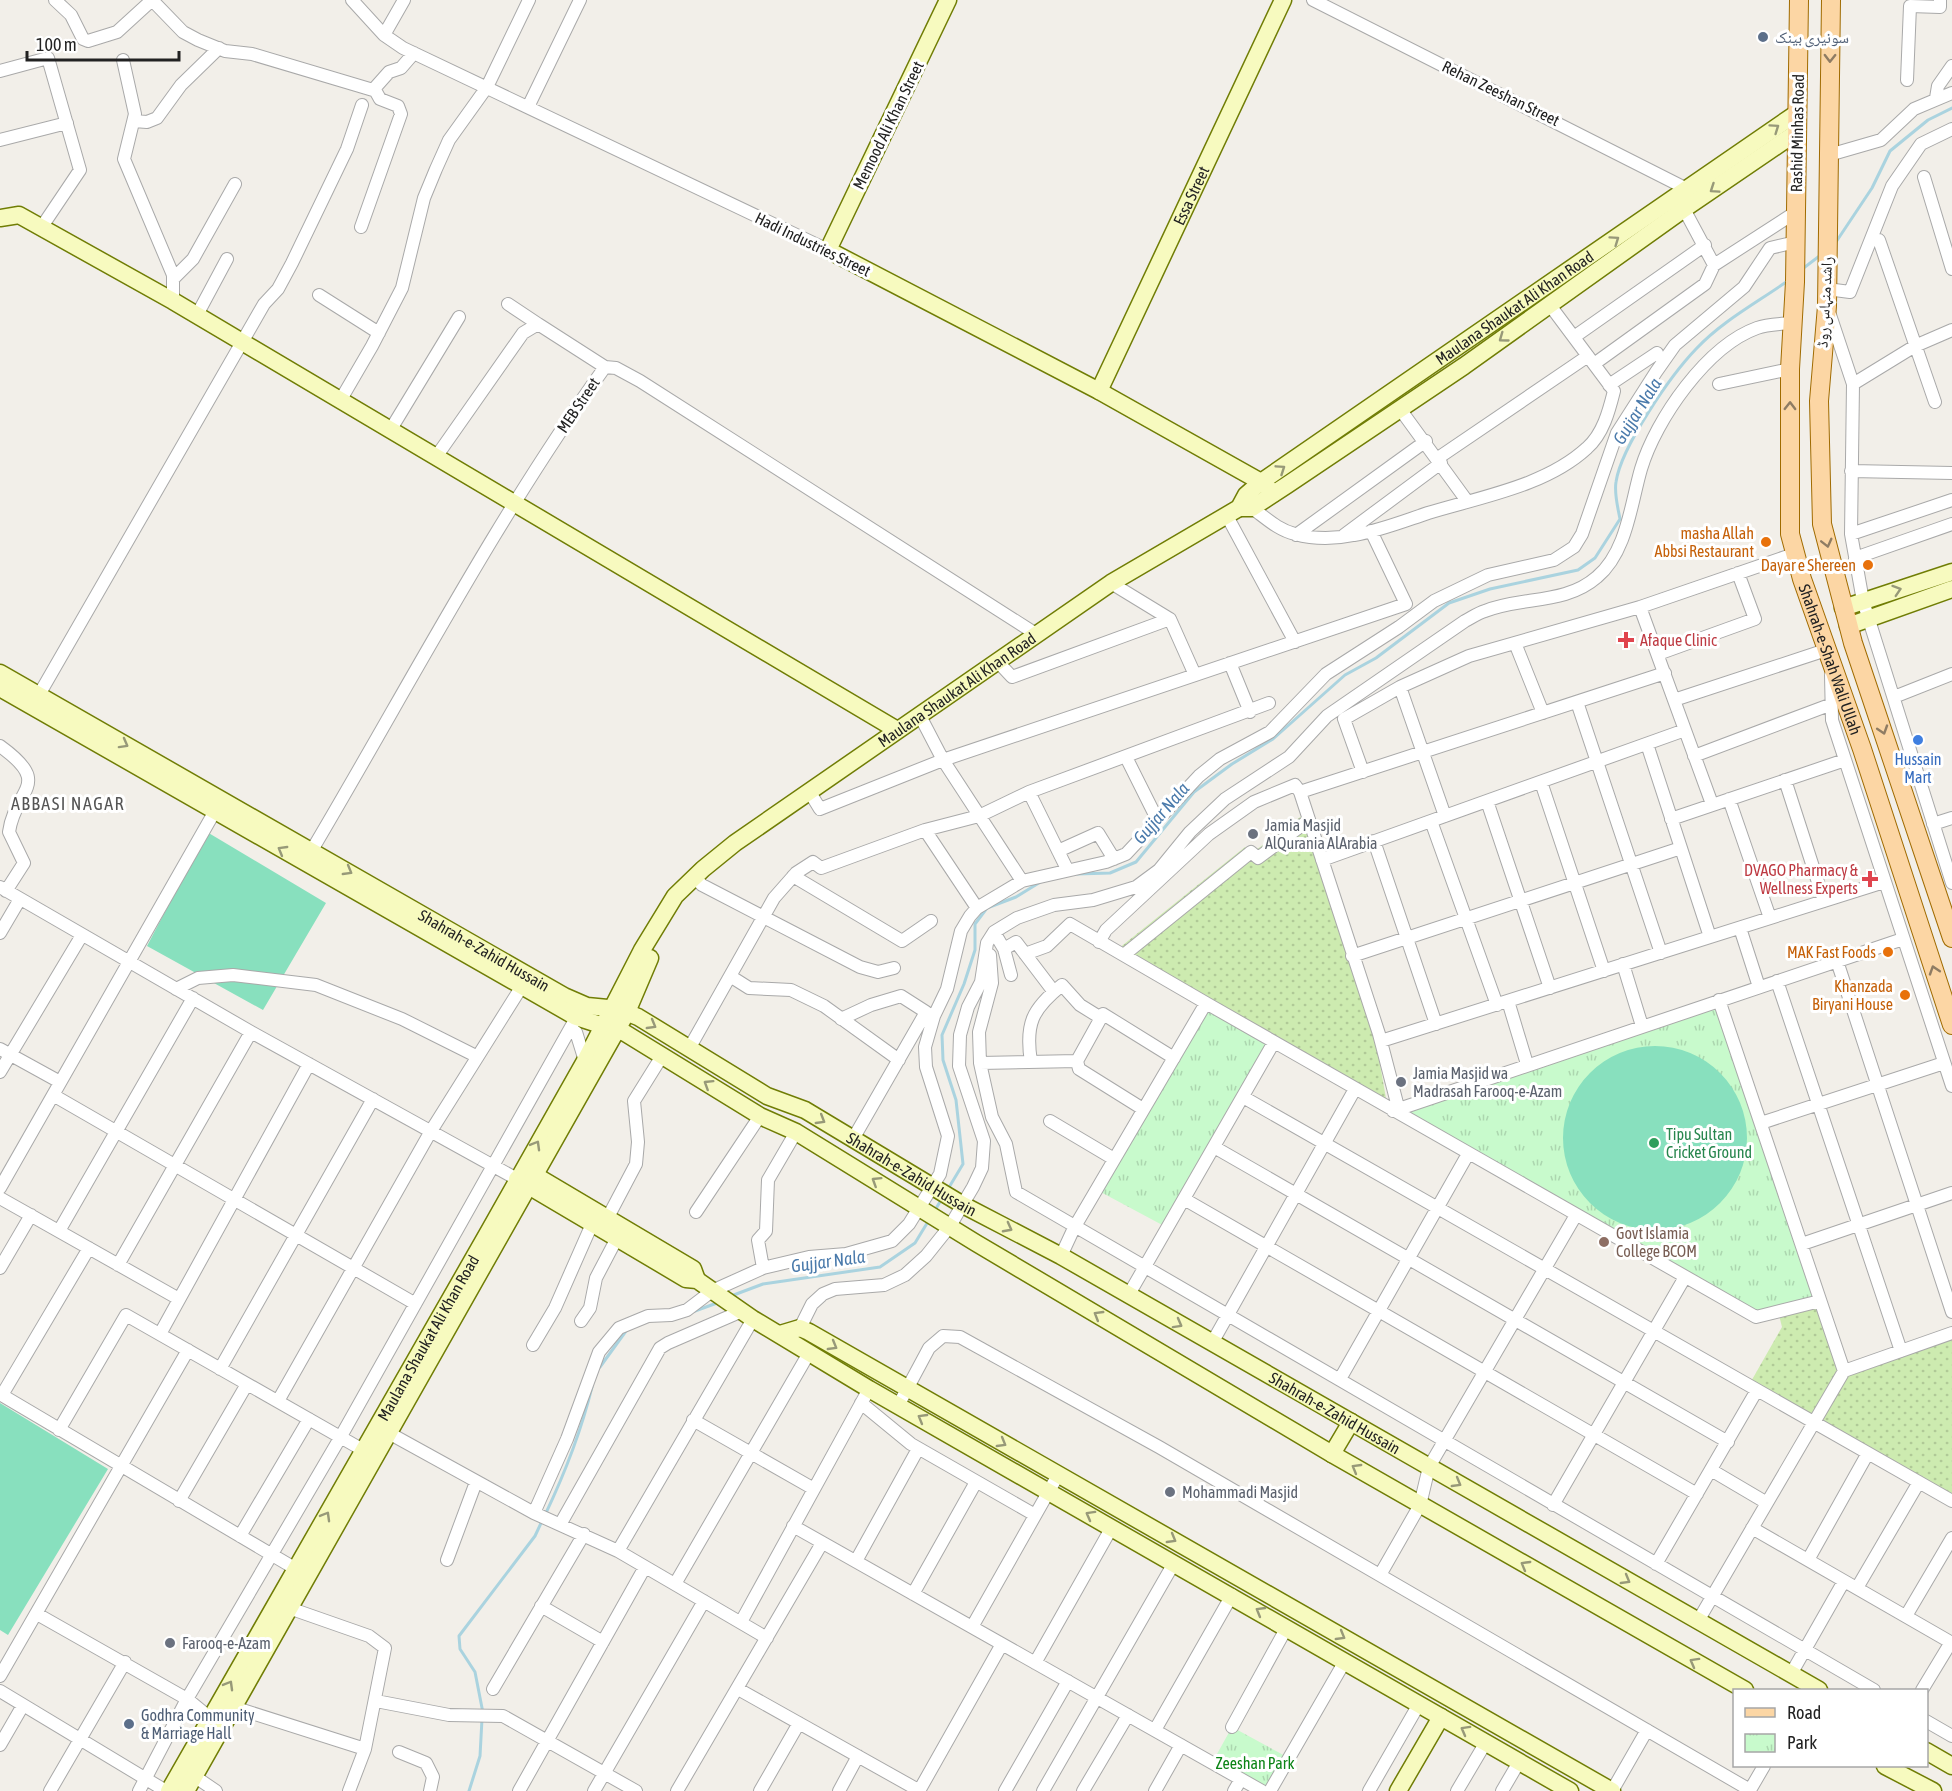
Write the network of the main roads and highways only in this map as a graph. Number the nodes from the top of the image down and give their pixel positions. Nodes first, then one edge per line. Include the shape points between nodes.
1 (948, 0) edge
2 (1283, 0) edge
3 (1799, 0) edge
4 (1831, 0) edge
5 (1797, 113) junction
6 (1797, 132) junction
7 (0, 218) edge
8 (828, 250) joint
9 (1827, 250) joint
10 (1796, 274) joint
11 (1821, 363) joint
12 (1099, 391) junction
13 (1267, 488) junction
14 (1952, 572) edge
15 (1838, 589) junction
16 (1952, 589) edge
17 (1808, 596) junction
18 (1843, 608) junction
19 (1848, 626) junction
20 (0, 674) edge
21 (0, 688) edge
22 (35, 701) junction
23 (897, 730) junction
24 (1945, 896) edge
25 (1952, 938) edge
26 (620, 1010) junction
27 (577, 1017) junction
28 (1952, 1025) edge
29 (610, 1027) junction
30 (526, 1177) junction
31 (599, 1222) junction
32 (697, 1280) junction
33 (780, 1334) junction
34 (1351, 1422) junction
35 (1332, 1454) junction
36 (1743, 1689) edge
37 (1817, 1689) edge
38 (1441, 1717) junction
39 (1928, 1752) edge
40 (1952, 1766) edge
41 (1887, 1767) edge
42 (190, 1784) edge
43 (1550, 1786) edge
44 (168, 1791) edge
45 (1398, 1791) edge
46 (1570, 1791) edge
47 (1612, 1791) edge
48 (1933, 1791) edge

1 - 8 main road, Memood Ali Khan Street
2 - 12 main road, Essa Street
3 - 5 main road, Rashid Minhas Road
4 -> 9 main road, Rashid Minhas Road
5 - 6 main road, Rashid Minhas Road
13 -> 5 main road, Maulana Shaukat Ali Khan Road
6 - 10 main road, Rashid Minhas Road
6 -> 13 main road, Maulana Shaukat Ali Khan Road via 1400,409
7 - 23 main road via 19,215 173,301
8 - 12 main road, Hadi Industries Street
9 - 11 main road, راشد منہاس روڈ
17 -> 10 main road, Shahrah-e-Shah Wali Ullah via 1794,554 1789,517 1790,369
11 -> 15 main road, Shahrah-e-Shah Wali Ullah via 1822,524
12 - 13 main road, Hadi Industries Street
13 - 23 main road, Maulana Shaukat Ali Khan Road via 1239,511 1111,583
18 -> 14 main road
15 - 17 main road
15 - 18 main road, Shahrah-e-Shah Wali Ullah
16 - 19 main road
28 -> 17 main road, Shahrah-e-Shah Wali Ullah
18 - 19 main road, Shahrah-e-Shah Wali Ullah
19 -> 24 main road, Shahrah-e-Shah Wali Ullah
20 - 22 main road, Shahrah-e-Zahid Hussain
21 - 22 main road, Shahrah-e-Zahid Hussain
27 -> 22 main road, Shahrah-e-Zahid Hussain via 215,812
22 -> 27 main road, Shahrah-e-Zahid Hussain via 312,850 564,996
23 - 26 main road, Maulana Shaukat Ali Khan Road via 735,843 675,896 653,932
24 - 25 main road, Shahrah-e-Shah Wali Ullah
26 - 27 main road, Shahrah-e-Zahid Hussain
26 - 29 main road, Maulana Shaukat Ali Khan Road
26 -> 34 main road, Shahrah-e-Zahid Hussain via 690,1047 767,1096 798,1106 960,1203 1061,1256
27 - 29 main road, Shahrah-e-Zahid Hussain
29 - 30 main road, Maulana Shaukat Ali Khan Road
30 -> 29 main road, Maulana Shaukat Ali Khan Road via 585,1061
35 -> 29 main road, Shahrah-e-Zahid Hussain via 796,1132 760,1116
30 - 31 main road
30 - 42 main road, Maulana Shaukat Ali Khan Road
44 -> 30 main road, Maulana Shaukat Ali Khan Road via 363,1450
31 - 32 main road via 617,1238 686,1279
31 - 32 main road via 693,1269
32 - 33 main road
38 -> 33 main road via 899,1404 865,1396
33 -> 47 main road via 800,1328
34 - 35 main road
34 -> 37 main road, Shahrah-e-Zahid Hussain
36 -> 35 main road, Shahrah-e-Zahid Hussain
43 -> 38 main road via 1519,1762
38 - 45 main road
39 - 40 main road
41 - 48 main road
43 - 46 main road

